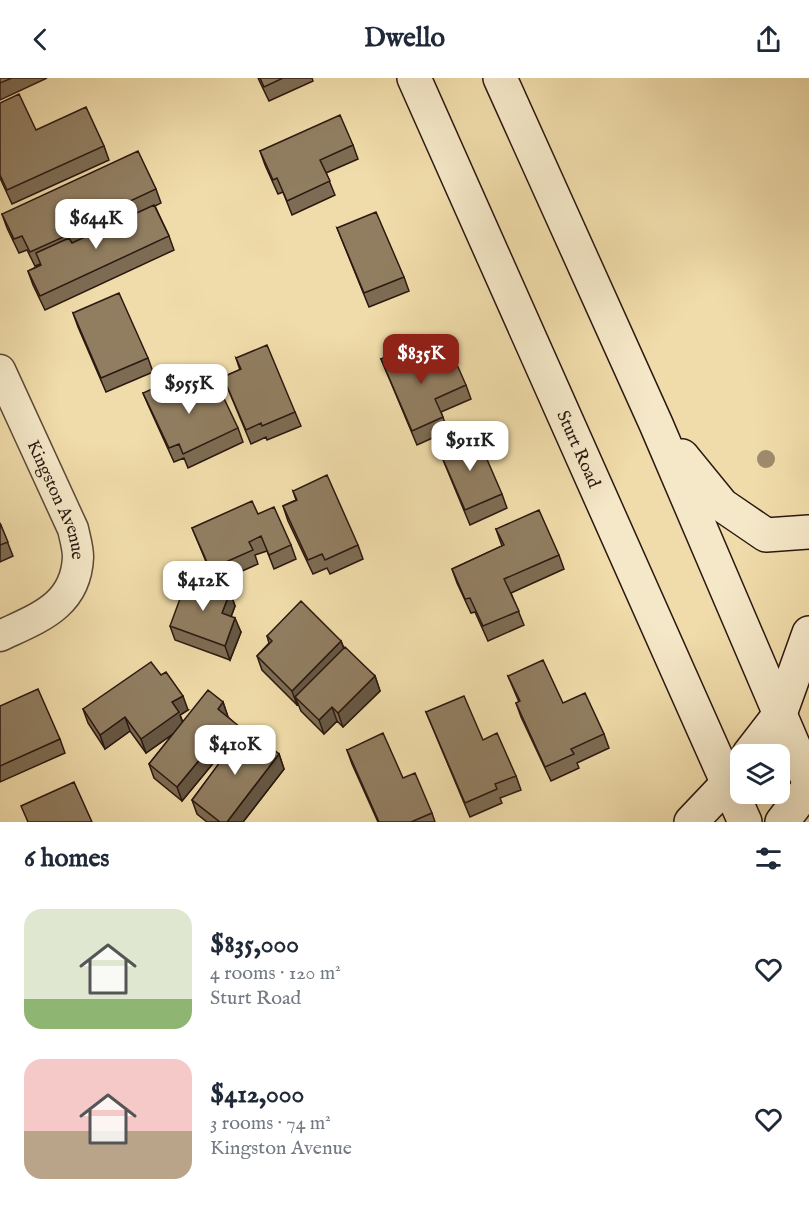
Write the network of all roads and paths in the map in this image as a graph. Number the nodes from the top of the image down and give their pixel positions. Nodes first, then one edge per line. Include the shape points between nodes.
1 (414, 78) edge
2 (429, 78) edge
3 (500, 78) edge
4 (435, 125) junction
5 (0, 370) edge
6 (656, 424) junction
7 (809, 532) edge
8 (809, 633) edge
9 (0, 636) edge
10 (780, 714) junction
11 (757, 744) edge
12 (730, 765) edge
13 (730, 778) edge
14 (809, 782) edge
15 (809, 787) edge
16 (741, 804) edge
17 (691, 822) edge
18 (745, 822) edge
19 (782, 822) edge

1 - 4 main road, Sturt Road
2 - 4 main road
3 - 6 main road
4 - 12 main road, Sturt Road
5 - 9 street, Kingston Avenue via 73,529 78,557 73,583 62,601 46,614
6 - 7 main road via 722,505 766,535
6 - 10 main road
8 - 10 main road
10 - 11 main road
10 - 14 main road
13 - 17 main road
15 - 19 main road
16 - 18 main road, Sturt Road

